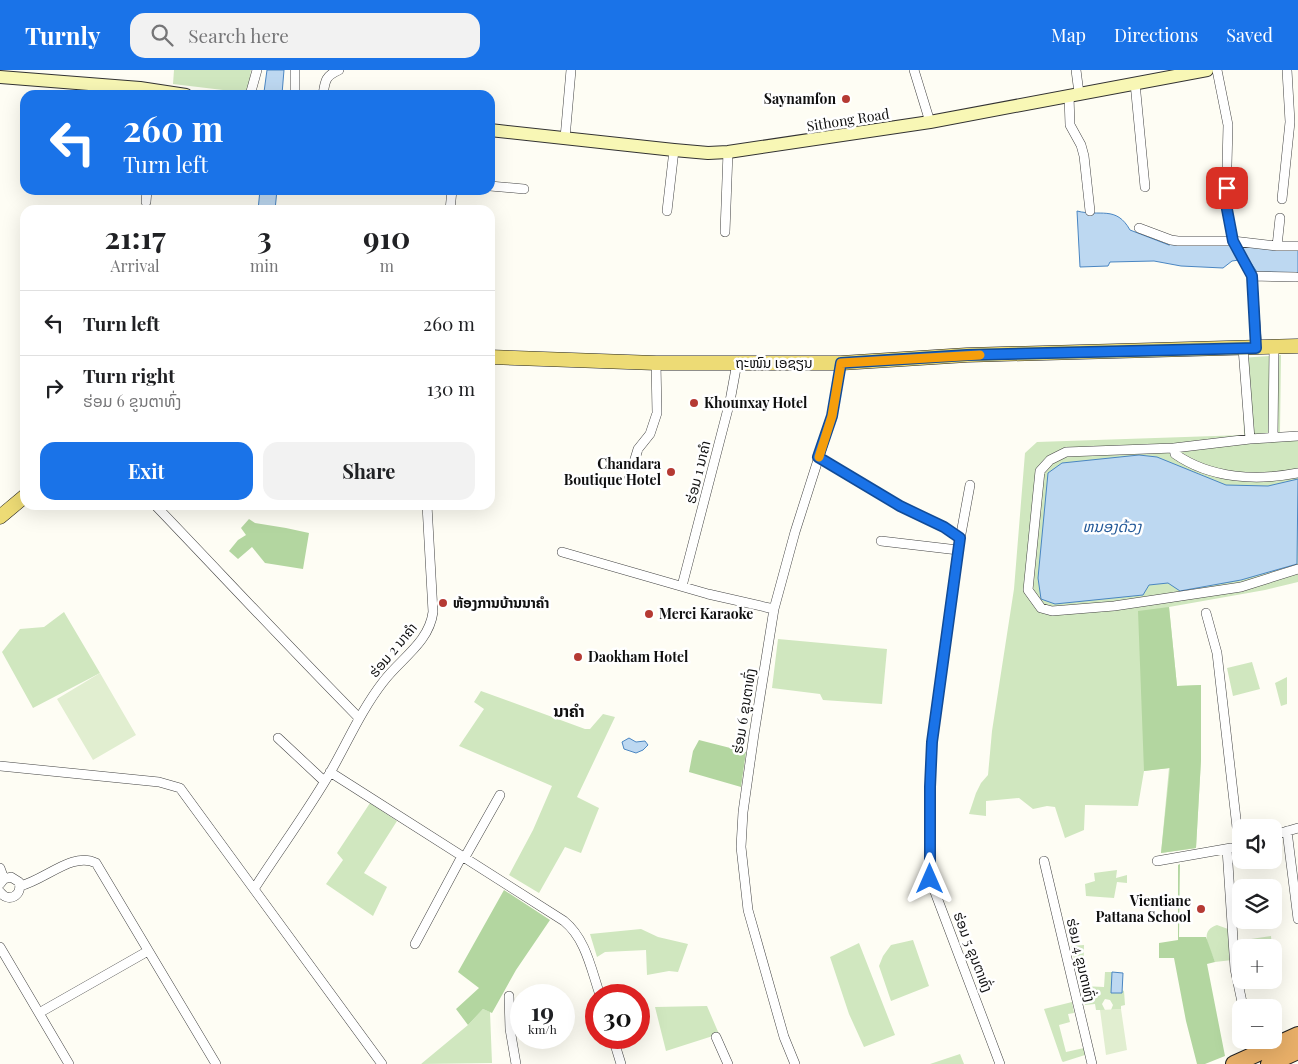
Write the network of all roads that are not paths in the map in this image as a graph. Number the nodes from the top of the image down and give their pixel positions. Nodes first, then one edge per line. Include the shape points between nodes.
1 (257, 70) edge
2 (295, 70) edge
3 (339, 70) edge
4 (571, 70) edge
5 (914, 70) edge
6 (1076, 70) edge
7 (1207, 70) edge
8 (1217, 70) edge
9 (1288, 70) edge
10 (0, 77) edge
11 (1135, 83) junction
12 (125, 90) edge
13 (251, 90) edge
14 (295, 90) edge
15 (324, 90) edge
16 (1074, 95) junction
17 (930, 122) junction
18 (495, 131) edge
19 (565, 138) junction
20 (674, 150) junction
21 (728, 152) junction
22 (1227, 165) dead end
23 (495, 186) edge
24 (1145, 187) dead end
25 (524, 188) dead end
26 (1227, 188) dead end
27 (146, 195) edge
28 (1282, 199) dead end
29 (146, 202) dead end
30 (1090, 211) dead end
31 (667, 212) dead end
32 (1280, 218) dead end
33 (1139, 228) dead end
34 (725, 232) dead end
35 (1234, 242) junction
36 (1277, 246) junction
37 (1298, 246) edge
38 (1252, 276) junction
39 (1296, 277) dead end
40 (1298, 346) edge
41 (1274, 347) junction
42 (1250, 348) junction
43 (495, 357) edge
44 (656, 363) junction
45 (737, 363) junction
46 (841, 363) junction
47 (1298, 436) edge
48 (1273, 437) junction
49 (1250, 439) junction
50 (1174, 448) junction
51 (818, 457) junction
52 (1298, 473) edge
53 (628, 482) dead end
54 (970, 485) dead end
55 (20, 500) edge
56 (160, 510) edge
57 (427, 510) edge
58 (0, 517) edge
59 (960, 538) junction
60 (881, 541) dead end
61 (958, 550) junction
62 (562, 552) dead end
63 (1298, 570) edge
64 (682, 586) junction
65 (774, 610) junction
66 (1206, 613) dead end
67 (359, 718) junction
68 (278, 738) dead end
69 (0, 766) edge
70 (330, 772) junction
71 (324, 781) junction
72 (500, 795) dead end
73 (1237, 819) edge
74 (1298, 828) edge
75 (1287, 831) junction
76 (1282, 833) edge
77 (1232, 847) edge
78 (1227, 849) junction
79 (464, 857) junction
80 (1044, 861) dead end
81 (1158, 861) dead end
82 (0, 868) edge
83 (2, 881) edge
84 (20, 886) junction
85 (254, 889) junction
86 (1, 894) edge
87 (1298, 919) edge
88 (415, 944) dead end
89 (0, 947) edge
90 (148, 950) junction
91 (596, 984) edge
92 (509, 996) dead end
93 (1241, 999) edge
94 (39, 1013) junction
95 (1298, 1035) edge
96 (716, 1037) dead end
97 (616, 1049) edge
98 (1298, 1051) edge
99 (1262, 1054) edge
100 (69, 1064) edge
101 (216, 1064) edge
102 (382, 1064) edge
103 (516, 1064) edge
104 (621, 1064) edge
105 (728, 1064) edge
106 (795, 1064) edge
107 (1000, 1064) edge
108 (1092, 1064) edge
109 (1234, 1064) edge

1 - 13 street
2 - 14 street
3 - 15 street via 326,79
4 - 19 street
5 - 17 street
6 - 16 street
7 - 11 main road, Sithong Road
8 - 22 street via 1228,125
9 - 28 street via 1290,122
10 - 12 main road
11 - 16 main road, Sithong Road
11 - 24 street
16 - 17 main road, Sithong Road
16 - 30 street via 1070,125 1084,156
17 - 21 main road, Sithong Road
18 - 19 main road, Sithong Road
19 - 20 main road, Sithong Road
20 - 21 main road, Sithong Road
20 - 31 street
21 - 34 street
23 - 25 street
26 - 35 street via 1226,204
27 - 29 street
32 - 36 street
33 - 35 street via 1171,240
35 - 36 street
35 - 38 street
36 - 37 street
38 - 39 street
38 - 42 street
40 - 41 main road, ຖະໜົນ ເອຊຽນ
41 - 42 main road, ຖະໜົນ ເອຊຽນ
41 - 48 street
42 - 46 main road, ຖະໜົນ ເອຊຽນ via 967,355
42 - 49 street
43 - 44 main road, ຖະໜົນ ເອຊຽນ
44 - 45 main road, ຖະໜົນ ເອຊຽນ
44 - 53 street via 657,413 650,434 638,449
45 - 46 main road, ຖະໜົນ ເອຊຽນ
45 - 64 street, ຮ່ອມ 1 ນາຄຳ
46 - 51 street, ຮ່ອມ 6 ຂູນຕາທົ່ງ via 832,416
47 - 48 street
48 - 49 street
49 - 50 street
50 - 52 street via 1175,454 1188,463 1242,478 1276,478
50 - 63 street via 1066,452 1050,460 1040,471 1028,590 1041,608 1052,611 1143,602 1241,587
51 - 59 street
51 - 65 street, ຮ່ອມ 6 ຂູນຕາທົ່ງ
54 - 59 street, ຮ່ອມ 5 ຂູນຕາທົ່ງ
55 - 58 main road
56 - 67 street
57 - 67 street, ຮ່ອມ 2 ນາຄຳ via 432,621 424,637 383,681
59 - 61 street, ຮ່ອມ 5 ຂູນຕາທົ່ງ
60 - 61 street
61 - 107 street, ຮ່ອມ 5 ຂູນຕາທົ່ງ via 932,742 930,879
62 - 64 street
64 - 65 street
65 - 106 street, ຮ່ອມ 6 ຂູນຕາທົ່ງ via 754,734 741,847 748,910 784,1037
66 - 73 street via 1217,653
67 - 70 street, ຮ່ອມ 2 ນາຄຳ
68 - 71 street
69 - 85 street via 160,782 180,788
70 - 71 street, ຮ່ອມ 2 ນາຄຳ
70 - 79 street
71 - 85 street, ຮ່ອມ 2 ນາຄຳ
72 - 79 street
74 - 75 street
75 - 76 street
75 - 87 street
77 - 78 street
78 - 81 street
78 - 93 street via 1235,969
79 - 88 street
79 - 91 street via 572,928 584,948
80 - 108 street, ຮ່ອມ 4 ຂູນຕາທົ່ງ
82 - 83 street
83 - 84 street via 14,878
84 - 86 street via 14,897
84 - 90 street via 72,861 83,859 96,864
85 - 102 street
89 - 94 street
90 - 94 street
90 - 101 street
92 - 103 street
94 - 100 street
95 - 99 highway
96 - 105 street
97 - 104 street
98 - 99 highway
99 - 109 highway

